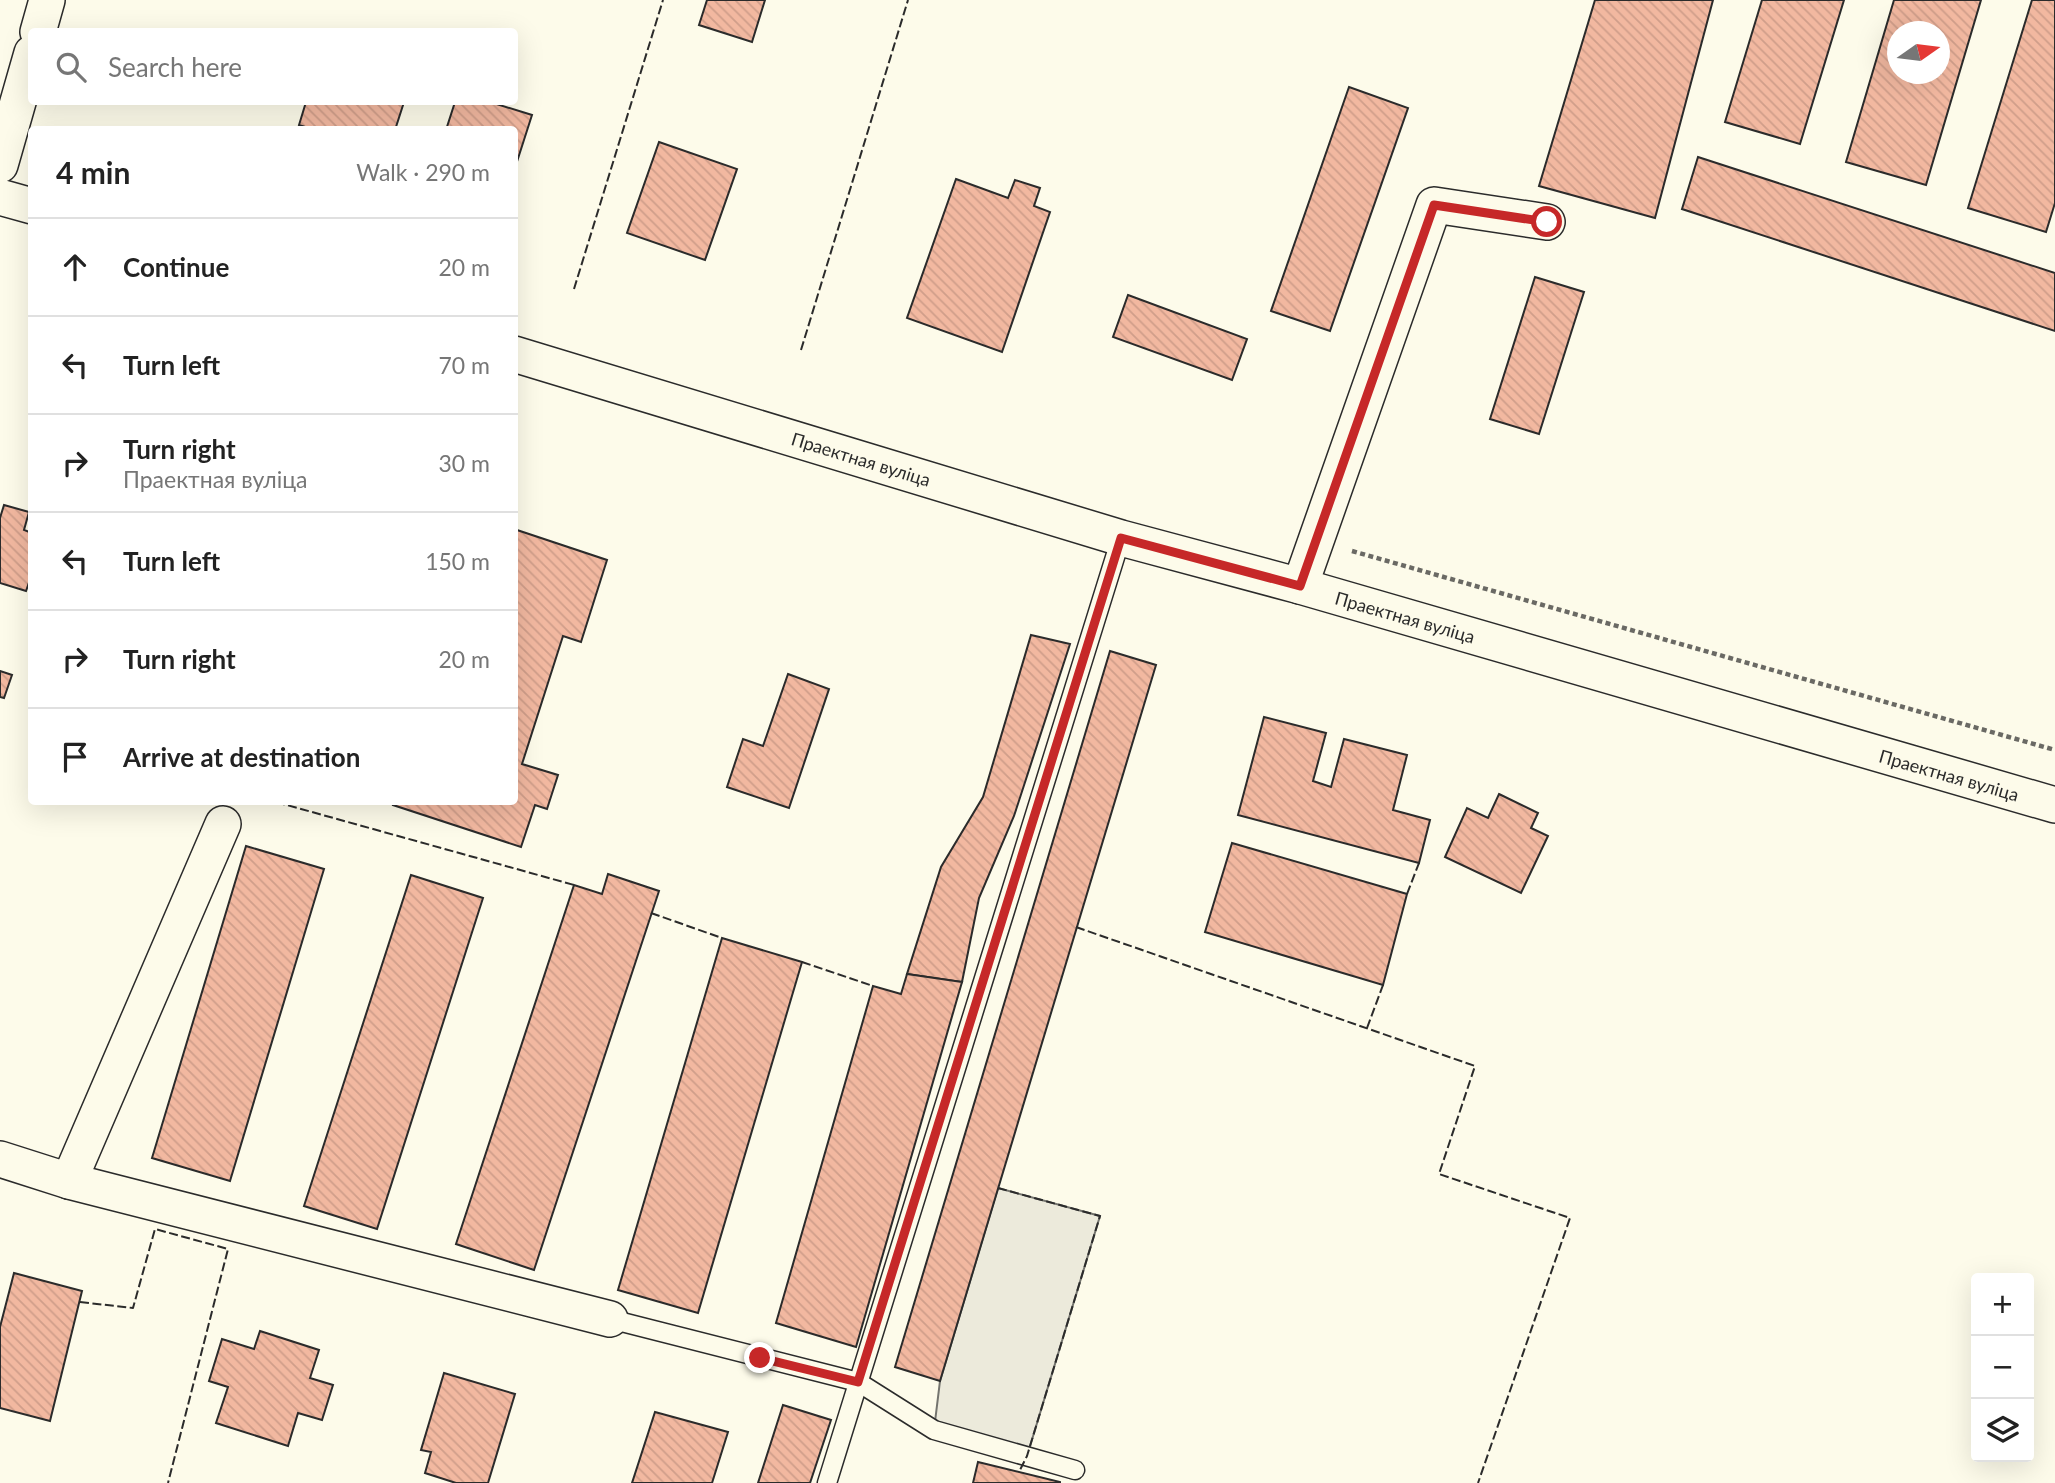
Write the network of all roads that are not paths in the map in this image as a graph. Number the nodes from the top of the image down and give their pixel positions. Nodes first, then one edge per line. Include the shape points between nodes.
1 (47, 0) edge
2 (39, 28) edge
3 (28, 67) edge
4 (0, 165) edge
5 (0, 197) edge
6 (28, 205) edge
7 (1547, 222) dead end
8 (518, 355) edge
9 (1121, 538) junction
10 (1300, 586) junction
11 (2055, 805) edge
12 (223, 824) dead end
13 (0, 1159) edge
14 (69, 1181) junction
15 (610, 1319) joint
16 (858, 1382) junction
17 (1075, 1470) dead end
18 (827, 1483) edge

1 - 2 street
3 - 4 street
5 - 6 street
7 - 10 street via 1434,205
8 - 9 street, Праектная вуліца
9 - 10 street, Праектная вуліца
9 - 16 lane
10 - 11 street, Праектная вуліца
12 - 14 street
13 - 14 street
14 - 15 street
15 - 16 lane
16 - 17 lane via 934,1430
16 - 18 lane

